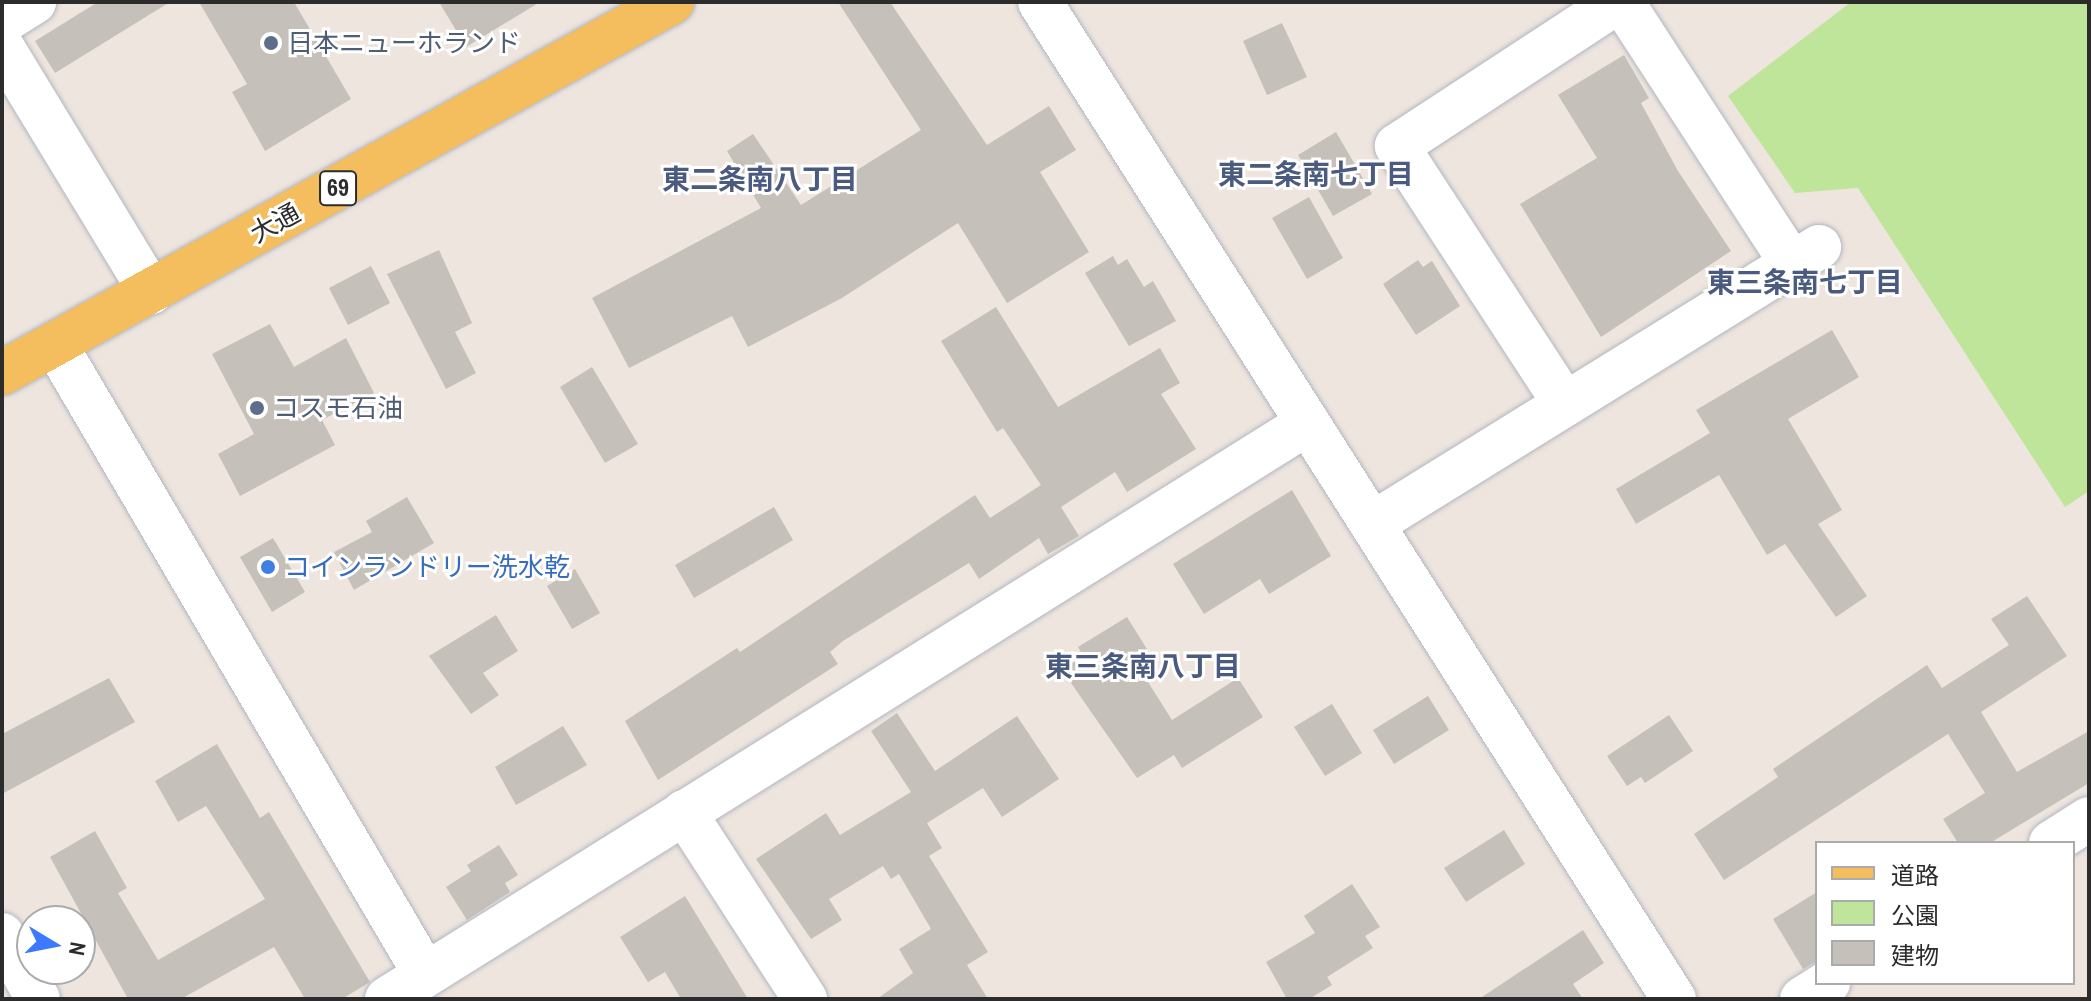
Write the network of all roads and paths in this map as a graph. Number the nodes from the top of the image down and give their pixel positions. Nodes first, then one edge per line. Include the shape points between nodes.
1 (34, 2) edge
2 (672, 2) edge
3 (1040, 2) edge
4 (1619, 2) edge
5 (2, 22) edge
6 (2, 47) edge
7 (151, 292) junction
8 (55, 344) junction
9 (2, 373) edge
10 (1565, 404) junction
11 (1308, 423) junction
12 (1372, 524) junction
13 (684, 812) junction
14 (2089, 819) edge
15 (2054, 841) edge
16 (2, 935) edge
17 (425, 974) junction
18 (1825, 985) edge
19 (38, 999) edge
20 (387, 999) edge
21 (805, 999) edge
22 (1674, 999) edge
23 (1802, 999) edge

1 - 5 street
2 - 7 main road, 大通 / 69
3 - 11 street
4 - 10 street via 1397,146
4 - 10 street via 1806,256
6 - 7 street
7 - 8 main road, 大通 / 69
8 - 9 main road, 大通 / 69
8 - 17 street
10 - 12 street
11 - 12 street
11 - 13 street
12 - 22 street
13 - 17 street
13 - 21 street
14 - 15 street
16 - 19 street
17 - 20 street
18 - 23 street

